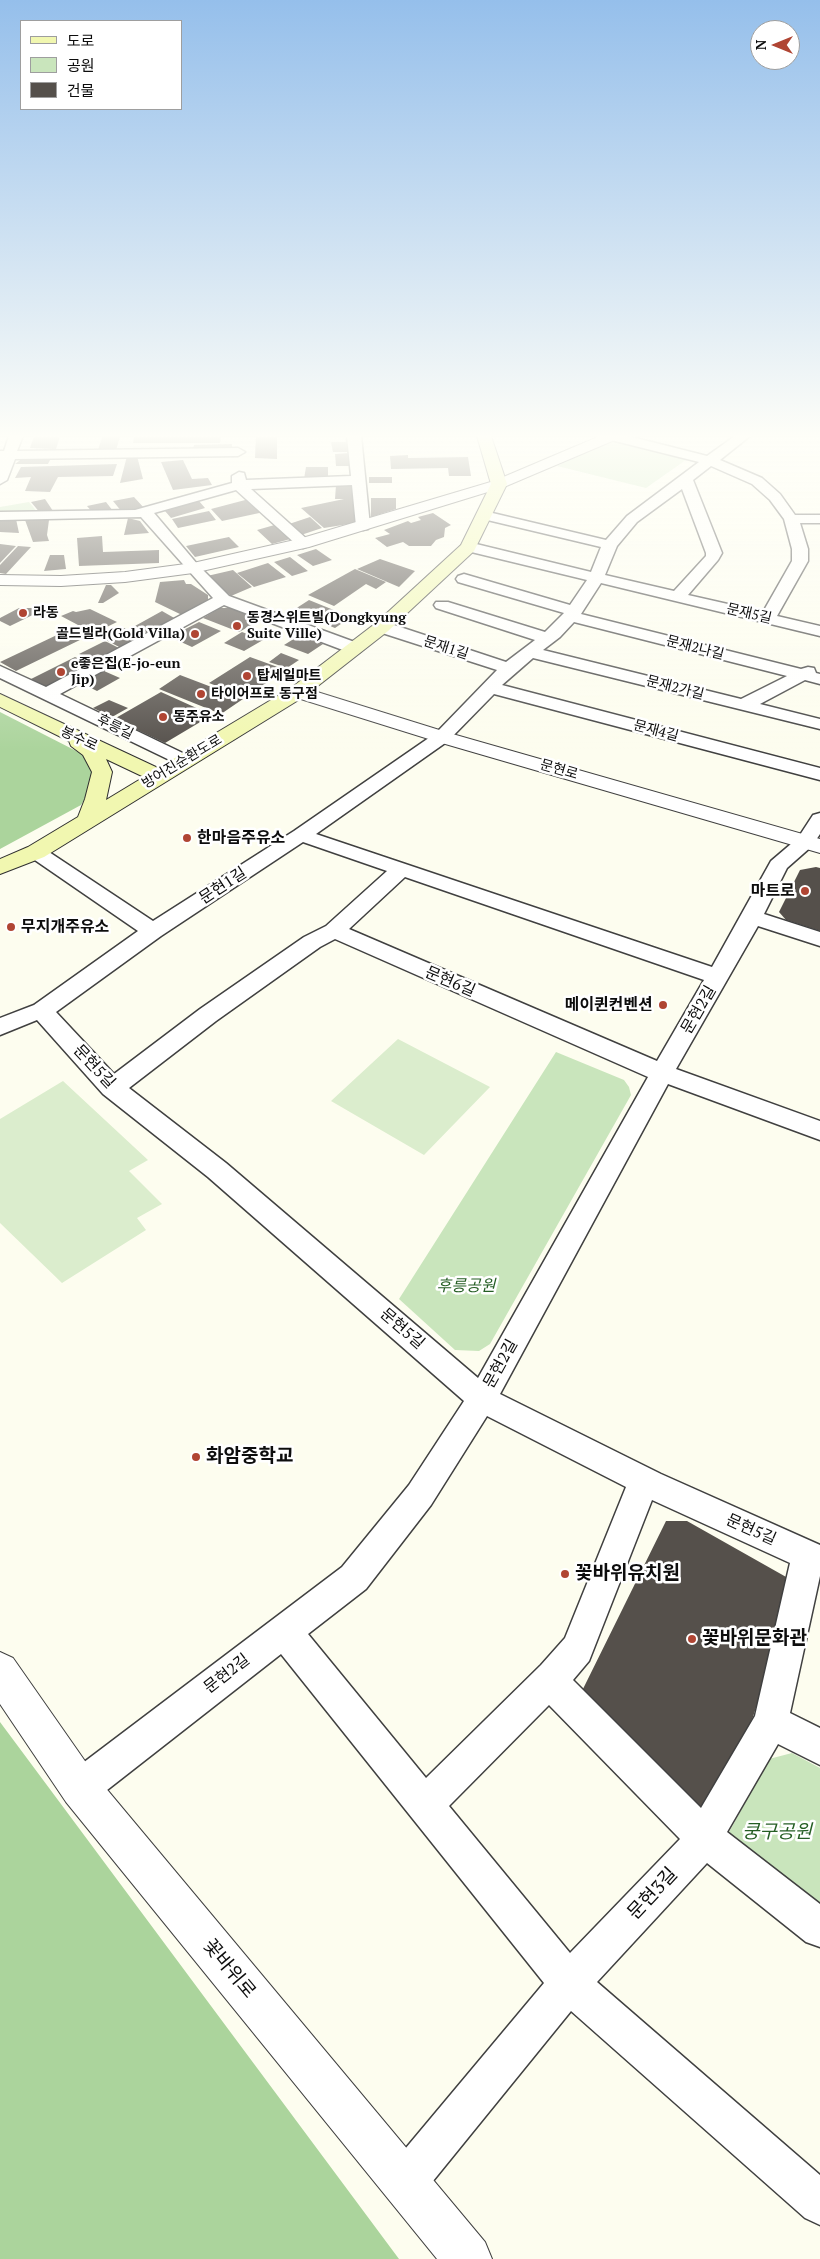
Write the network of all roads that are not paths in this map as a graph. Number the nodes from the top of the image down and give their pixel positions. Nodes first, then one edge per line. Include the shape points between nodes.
1 (171, 541) edge
2 (309, 541) edge
3 (471, 541) edge
4 (595, 541) edge
5 (613, 541) edge
6 (710, 541) edge
7 (798, 541) edge
8 (303, 543) joint
9 (610, 545) junction
10 (468, 547) junction
11 (193, 568) junction
12 (464, 579) dead end
13 (596, 579) junction
14 (0, 580) edge
15 (677, 598) junction
16 (224, 599) junction
17 (442, 605) dead end
18 (572, 614) junction
19 (768, 618) junction
20 (382, 627) junction
21 (820, 631) edge
22 (548, 638) junction
23 (354, 648) junction
24 (531, 652) junction
25 (820, 666) edge
26 (509, 668) junction
27 (0, 671) edge
28 (801, 674) junction
29 (820, 679) edge
30 (491, 688) junction
31 (298, 692) junction
32 (46, 694) junction
33 (0, 700) edge
34 (743, 705) junction
35 (820, 724) edge
36 (63, 731) junction
37 (442, 736) junction
38 (184, 761) junction
39 (820, 774) edge
40 (158, 776) junction
41 (820, 819) edge
42 (86, 821) junction
43 (301, 835) junction
44 (812, 844) edge
45 (36, 852) junction
46 (0, 867) edge
47 (402, 869) junction
48 (752, 918) junction
49 (153, 931) junction
50 (334, 931) junction
51 (820, 939) edge
52 (718, 977) junction
53 (42, 1012) junction
54 (0, 1027) edge
55 (662, 1074) junction
56 (112, 1088) junction
57 (820, 1131) edge
58 (482, 1399) junction
59 (644, 1481) junction
60 (814, 1558) edge
61 (284, 1631) junction
62 (0, 1671) edge
63 (549, 1680) junction
64 (771, 1722) junction
65 (820, 1747) edge
66 (80, 1788) junction
67 (425, 1805) junction
68 (704, 1837) junction
69 (820, 1928) edge
70 (569, 1983) junction
71 (405, 2182) junction
72 (820, 2203) edge
73 (468, 2259) edge

1 - 11 street
2 - 8 street
3 - 10 main road, 방어진순환도로
4 - 9 street
5 - 9 street
6 - 15 street via 714,558
7 - 19 street via 800,560
8 - 11 street
9 - 13 street
10 - 13 street, 문재5길
10 - 20 main road, 방어진순환도로
11 - 14 street via 61,581
11 - 16 street
12 - 18 street
13 - 15 street, 문재5길
13 - 18 street
15 - 19 street, 문재5길
16 - 23 street
16 - 32 street
17 - 22 street
18 - 22 street
18 - 28 street, 문재2나길
19 - 21 street, 문재5길
20 - 23 main road, 방어진순환도로
20 - 26 street, 문재1길
22 - 24 street
23 - 31 main road, 방어진순환도로
24 - 26 street
24 - 34 street, 문재2가길
25 - 28 street
26 - 30 street
27 - 32 street, 후릉길
28 - 29 street, 문재2나길
28 - 34 street
30 - 37 street
30 - 39 street, 문재4길
31 - 37 street, 문현로
31 - 38 main road, 방어진순환도로
32 - 38 street, 후릉길
33 - 36 main road, 봉수로
34 - 35 street, 문재2가길
36 - 40 main road, 봉수로
36 - 42 main road via 92,752 102,772 96,799
37 - 43 street, 문현1길
37 - 44 street, 문현로
38 - 40 main road, 방어진순환도로
40 - 42 main road, 방어진순환도로
41 - 44 street, 문현2길
42 - 45 main road, 방어진순환도로
43 - 47 street
43 - 49 street, 문현1길
44 - 48 street, 문현2길 via 778,865
45 - 46 main road, 방어진순환도로
45 - 49 street
47 - 50 street
47 - 52 street
48 - 51 street
48 - 52 street, 문현2길
49 - 53 street, 문현1길
50 - 55 street, 문현6길
50 - 56 street via 312,942 208,1015
52 - 55 street, 문현2길
53 - 54 street, 문현1길 via 26,1015
53 - 56 street, 문현5길
55 - 57 street, 문현6길
55 - 58 street, 문현2길
56 - 58 street, 문현5길 via 217,1170
58 - 59 street, 문현5길
58 - 61 street, 문현2길 via 420,1495 354,1578
59 - 60 street, 문현5길
59 - 63 street via 577,1649
60 - 64 street, 문현3길
61 - 66 street, 문현2길
61 - 67 street
62 - 66 street, 꽃바위로
63 - 67 street
63 - 68 street
64 - 65 street
64 - 68 street, 문현3길
66 - 71 street, 꽃바위로
67 - 70 street
68 - 69 street
68 - 70 street, 문현3길
70 - 71 street, 문현3길
70 - 72 street
71 - 73 street, 꽃바위로

